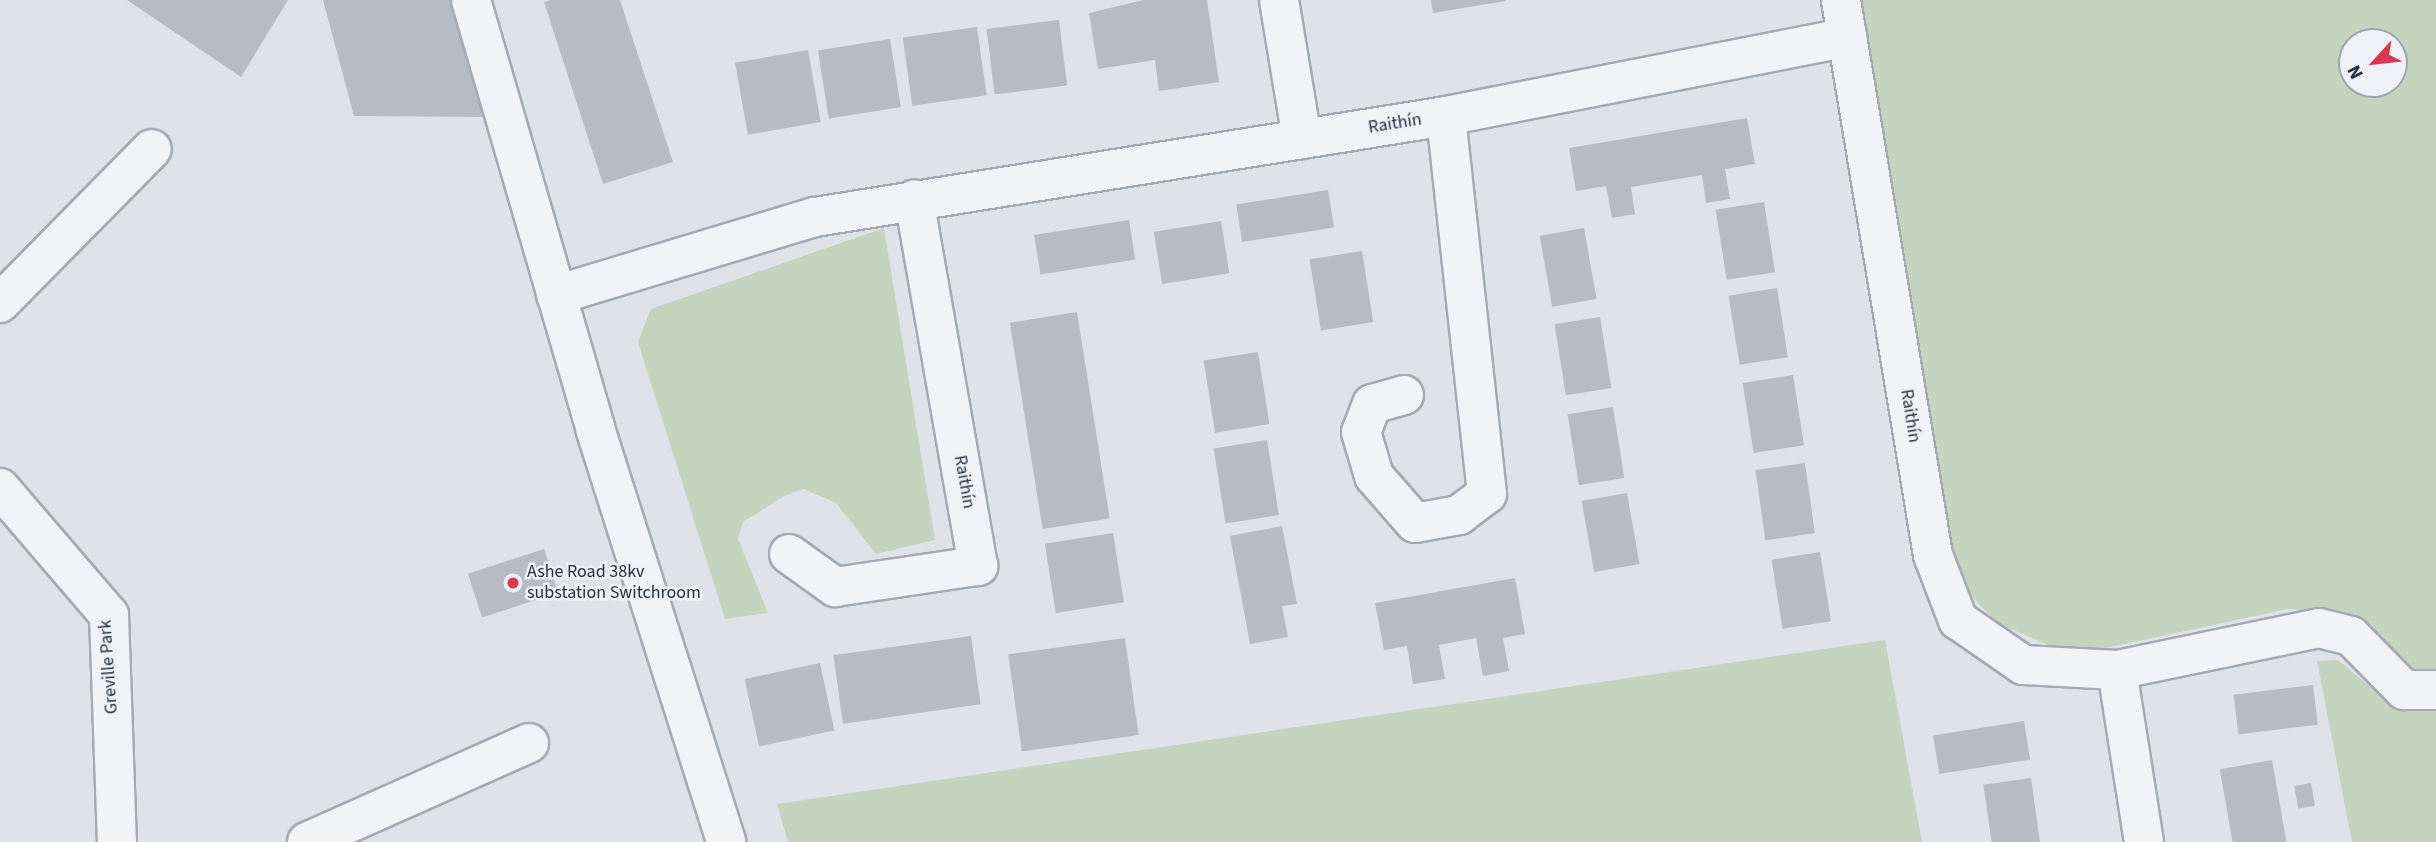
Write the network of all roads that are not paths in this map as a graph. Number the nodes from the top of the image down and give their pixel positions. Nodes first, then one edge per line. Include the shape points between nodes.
1 (471, 0) edge
2 (1279, 0) edge
3 (1841, 0) edge
4 (1847, 37) junction
5 (1446, 116) junction
6 (1302, 139) junction
7 (152, 149) dead end
8 (914, 200) junction
9 (556, 295) junction
10 (0, 303) edge
11 (1404, 395) dead end
12 (0, 488) edge
13 (789, 554) dead end
14 (2117, 670) junction
15 (2436, 690) edge
16 (529, 743) dead end
17 (117, 842) edge
18 (307, 842) edge
19 (726, 842) edge
20 (2144, 842) edge

1 - 9 street
2 - 6 street
3 - 4 street, Raithín
4 - 5 street, Raithín
4 - 14 street, Raithín via 1933,555 1958,621 2023,665
5 - 6 street, Raithín
5 - 11 street, Raithín via 1487,494 1459,514 1415,523 1374,476 1365,423 1372,404
6 - 8 street, Raithín
7 - 10 street
8 - 9 street, Raithín via 815,217
8 - 13 street, Raithín via 978,566 835,587
9 - 19 street
12 - 17 street, Greville Park via 109,615
14 - 15 street, Raithín via 2319,628 2351,636 2404,690
14 - 20 street
16 - 18 street

